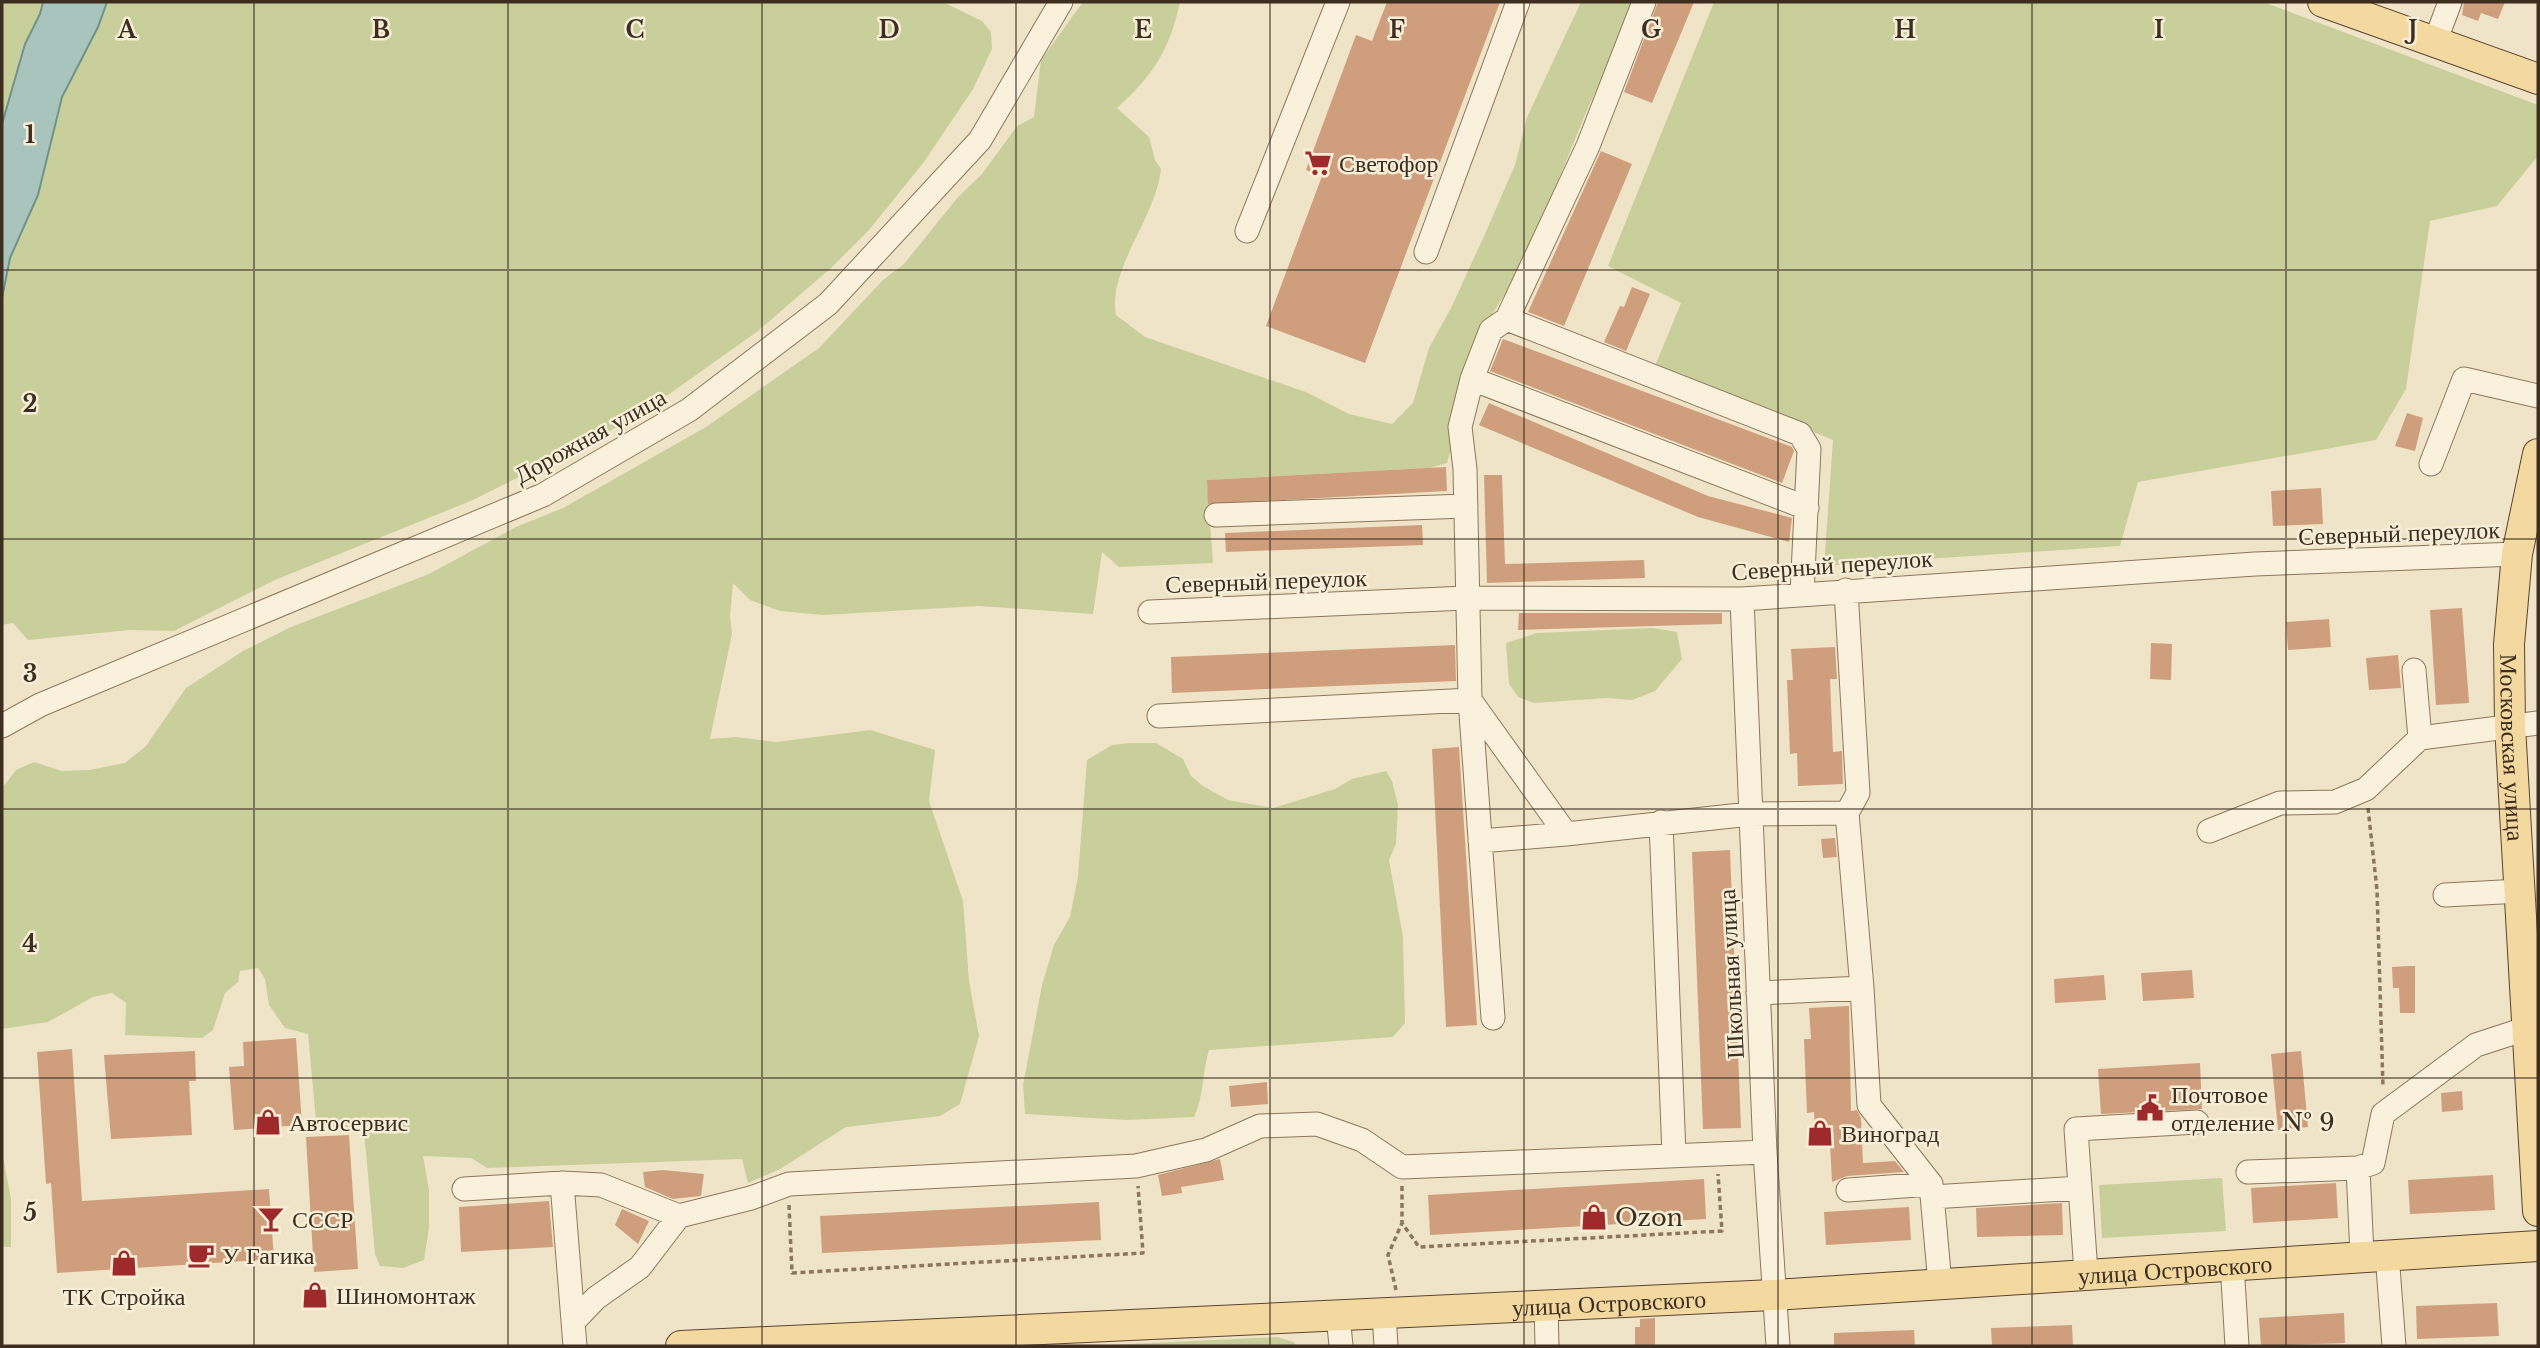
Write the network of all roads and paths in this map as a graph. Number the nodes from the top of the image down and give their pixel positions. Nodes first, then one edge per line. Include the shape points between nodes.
1 (1061, 2) edge
2 (1338, 2) edge
3 (1518, 2) edge
4 (1644, 2) edge
5 (2323, 2) edge
6 (2450, 2) edge
7 (2371, 10) edge
8 (2435, 42) junction
9 (2538, 79) edge
10 (1247, 231) dead end
11 (1426, 252) dead end
12 (1507, 319) junction
13 (1472, 379) junction
14 (2538, 396) edge
15 (2538, 454) edge
16 (2431, 464) dead end
17 (1465, 506) junction
18 (1807, 508) junction
19 (1216, 515) dead end
20 (2517, 554) junction
21 (1846, 590) junction
22 (1802, 594) junction
23 (1466, 598) junction
24 (1742, 599) junction
25 (1150, 612) dead end
26 (2414, 670) dead end
27 (1470, 700) junction
28 (1159, 716) dead end
29 (2524, 724) edge
30 (2, 726) edge
31 (2420, 738) junction
32 (2366, 789) junction
33 (1847, 813) junction
34 (1750, 814) junction
35 (1661, 822) junction
36 (2209, 831) dead end
37 (1566, 834) junction
38 (1480, 841) junction
39 (2520, 891) junction
40 (2445, 895) dead end
41 (1862, 988) junction
42 (1758, 993) junction
43 (1493, 1018) dead end
44 (2528, 1028) junction
45 (2384, 1114) junction
46 (2197, 1122) dead end
47 (2536, 1136) edge
48 (1765, 1152) junction
49 (1717, 1154) junction
50 (1674, 1155) junction
51 (1136, 1166) junction
52 (1402, 1167) junction
53 (2358, 1168) junction
54 (2248, 1172) dead end
55 (562, 1183) junction
56 (789, 1184) junction
57 (2080, 1188) junction
58 (464, 1189) dead end
59 (1848, 1190) dead end
60 (1931, 1191) junction
61 (2538, 1211) edge
62 (679, 1216) junction
63 (1402, 1223) junction
64 (2538, 1246) edge
65 (2374, 1254) junction
66 (2232, 1263) junction
67 (2086, 1273) junction
68 (1940, 1284) junction
69 (1773, 1294) junction
70 (1546, 1304) junction
71 (1392, 1312) junction
72 (1338, 1315) junction
73 (573, 1321) junction
74 (1030, 1338) edge
75 (765, 1344) edge
76 (575, 1346) edge
77 (681, 1346) edge
78 (693, 1346) edge
79 (1341, 1346) edge
80 (1386, 1346) edge
81 (1547, 1346) edge
82 (1778, 1346) edge
83 (2237, 1346) edge
84 (2394, 1346) edge

1 - 30 street, Дорожная улица via 980,140 828,304 690,410 543,495 40,705
2 - 10 street
3 - 11 street
4 - 12 street via 1588,146
5 - 7 main road
6 - 8 street
7 - 8 main road
8 - 9 main road
12 - 13 street via 1491,330
12 - 18 street via 1800,435 1810,449
13 - 17 street via 1460,427
13 - 18 street
14 - 16 street via 2464,379
15 - 20 main road, Московская улица
17 - 19 street
17 - 23 street
18 - 22 street
20 - 21 street, Северный переулок via 2255,564
20 - 29 main road, Московская улица via 2509,644
21 - 22 street, Северный переулок
21 - 33 street via 1858,793
22 - 24 street, Северный переулок
23 - 24 street, Северный переулок
23 - 25 street, Северный переулок
23 - 27 street
24 - 34 street, Школьная улица
26 - 31 street
27 - 28 street
27 - 37 street
27 - 38 street
29 - 31 street
29 - 39 main road, Московская улица
31 - 32 street
32 - 36 street via 2335,802 2280,803
32 - 45 path via 2377,890
33 - 34 street
33 - 41 street
34 - 35 street
34 - 42 street, Школьная улица
35 - 37 street
35 - 50 street
37 - 38 street
38 - 43 street
39 - 40 street
39 - 44 main road, Московская улица
41 - 42 street
41 - 60 street via 1868,1105
42 - 48 street, Школьная улица
44 - 45 street via 2476,1045
44 - 47 main road, Московская улица
45 - 53 street via 2373,1163
46 - 57 street via 2076,1129
47 - 61 main road, Московская улица
48 - 49 street
48 - 69 street, Школьная улица
49 - 50 street
49 - 63 path via 1722,1231 1419,1247
50 - 52 street
51 - 52 street via 1206,1150 1260,1126 1317,1124 1362,1140
51 - 56 street
51 - 56 path via 1143,1252 792,1273
52 - 63 path
53 - 54 street
53 - 65 street
55 - 58 street
55 - 62 street via 601,1185
55 - 73 street
56 - 62 street
57 - 60 street
57 - 67 street
59 - 60 street
60 - 68 street
62 - 73 street via 640,1267 596,1297
63 - 71 path via 1388,1255
64 - 65 main road, улица Островского
65 - 66 main road, улица Островского
65 - 84 street
66 - 67 main road, улица Островского
66 - 83 street
67 - 68 main road, улица Островского
68 - 69 main road, улица Островского
69 - 70 main road, улица Островского
69 - 82 street, Школьная улица
70 - 71 main road, улица Островского
70 - 81 street
71 - 72 main road, улица Островского
71 - 80 street
72 - 74 main road, улица Островского
72 - 79 street
73 - 76 street
74 - 75 main road, улица Островского
75 - 78 main road, улица Островского
77 - 78 main road, улица Островского

